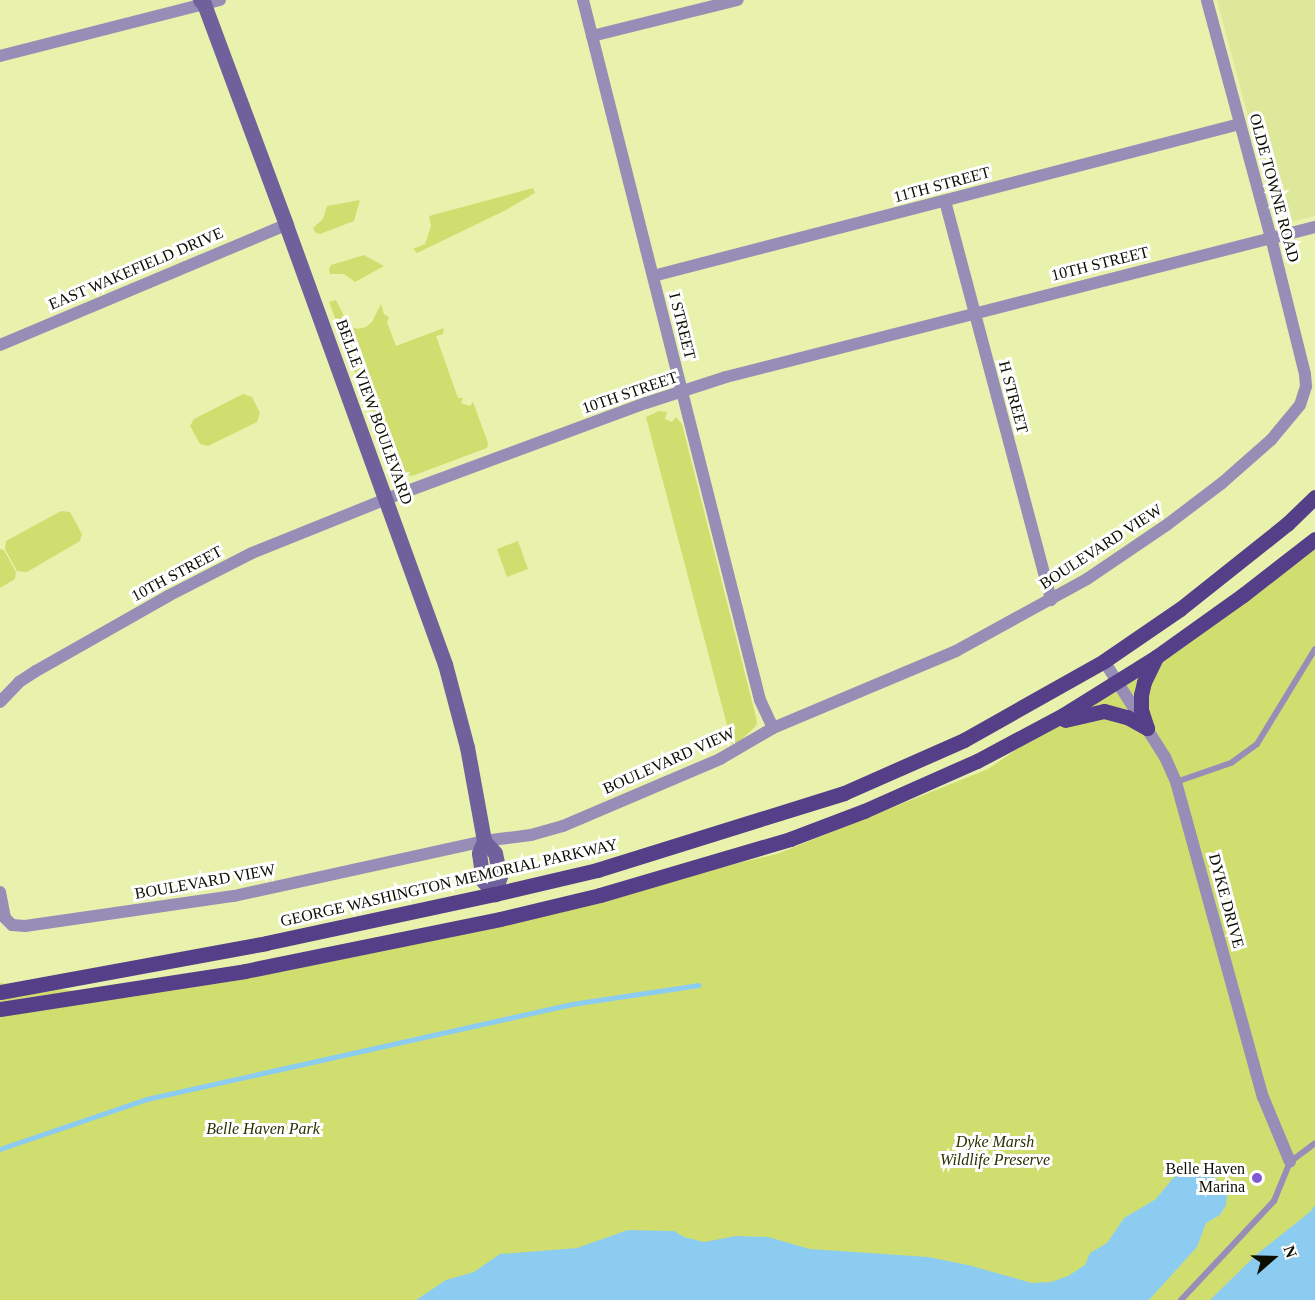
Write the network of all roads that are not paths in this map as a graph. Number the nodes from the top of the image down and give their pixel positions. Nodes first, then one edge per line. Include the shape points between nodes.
1 (220, 0) edge
2 (583, 0) edge
3 (738, 0) edge
4 (1207, 0) edge
5 (203, 1) edge
6 (592, 36) junction
7 (0, 56) edge
8 (1240, 124) junction
9 (945, 201) junction
10 (286, 225) junction
11 (1315, 227) edge
12 (1271, 238) junction
13 (653, 276) junction
14 (974, 314) junction
15 (0, 345) edge
16 (1306, 386) joint
17 (682, 392) junction
18 (1315, 497) edge
19 (387, 499) junction
20 (1315, 539) edge
21 (1051, 600) junction
22 (1315, 649) edge
23 (1156, 657) junction
24 (1104, 661) junction
25 (1116, 682) junction
26 (0, 702) edge
27 (774, 728) junction
28 (1147, 728) junction
29 (1036, 730) junction
30 (1176, 782) junction
31 (484, 841) junction
32 (0, 894) edge
33 (495, 894) junction
34 (529, 912) junction
35 (445, 930) junction
36 (0, 992) edge
37 (0, 1009) edge
38 (1314, 1142) edge
39 (1290, 1162) junction
40 (1181, 1300) edge

1 - 5 street
2 - 6 street, I STREET
3 - 6 street
4 - 8 street, OLDE TOWNE ROAD
5 - 7 street
5 - 10 main road, BELLE VIEW BOULEVARD
6 - 13 street, I STREET
8 - 9 street, 11TH STREET
8 - 12 street, OLDE TOWNE ROAD
9 - 13 street, 11TH STREET
9 - 14 street, H STREET
10 - 15 street, EAST WAKEFIELD DRIVE
10 - 19 main road, BELLE VIEW BOULEVARD
11 - 12 street, 10TH STREET
12 - 14 street, 10TH STREET
12 - 16 street, OLDE TOWNE ROAD
13 - 17 street, I STREET
14 - 17 street, 10TH STREET via 726,377
14 - 21 street, H STREET
16 - 21 street, BOULEVARD VIEW via 1300,405 1288,422 1222,483 1131,550
17 - 19 street, 10TH STREET
17 - 27 street, I STREET via 760,700
18 - 24 main road, GEORGE WASHINGTON MEMORIAL PARKWAY via 1180,609
19 - 26 street, 10TH STREET via 292,536 203,578 36,671
19 - 31 main road, BELLE VIEW BOULEVARD via 445,664 468,747
20 - 23 main road
21 - 27 street, BOULEVARD VIEW via 956,651
22 - 30 lane via 1257,744 1231,762
23 - 25 main road
23 - 28 main road via 1141,695
24 - 25 street, DYKE DRIVE
24 - 33 main road, GEORGE WASHINGTON MEMORIAL PARKWAY via 964,740 844,793 597,870
25 - 28 street, DYKE DRIVE
25 - 29 main road
27 - 31 street, BOULEVARD VIEW via 720,759 562,826
28 - 29 main road via 1104,711 1078,715
28 - 30 street, DYKE DRIVE
29 - 34 main road via 938,779 790,839 643,884
30 - 39 street, DYKE DRIVE via 1263,1097
31 - 32 street, BOULEVARD VIEW via 234,896 26,926 12,926 5,918
31 - 33 main road, BELLE VIEW BOULEVARD via 495,853 500,876
33 - 34 main road via 510,906
33 - 35 main road via 486,909
33 - 36 main road, GEORGE WASHINGTON MEMORIAL PARKWAY via 266,943
34 - 35 main road
35 - 37 main road via 244,971
38 - 39 lane
39 - 40 lane via 1274,1201

